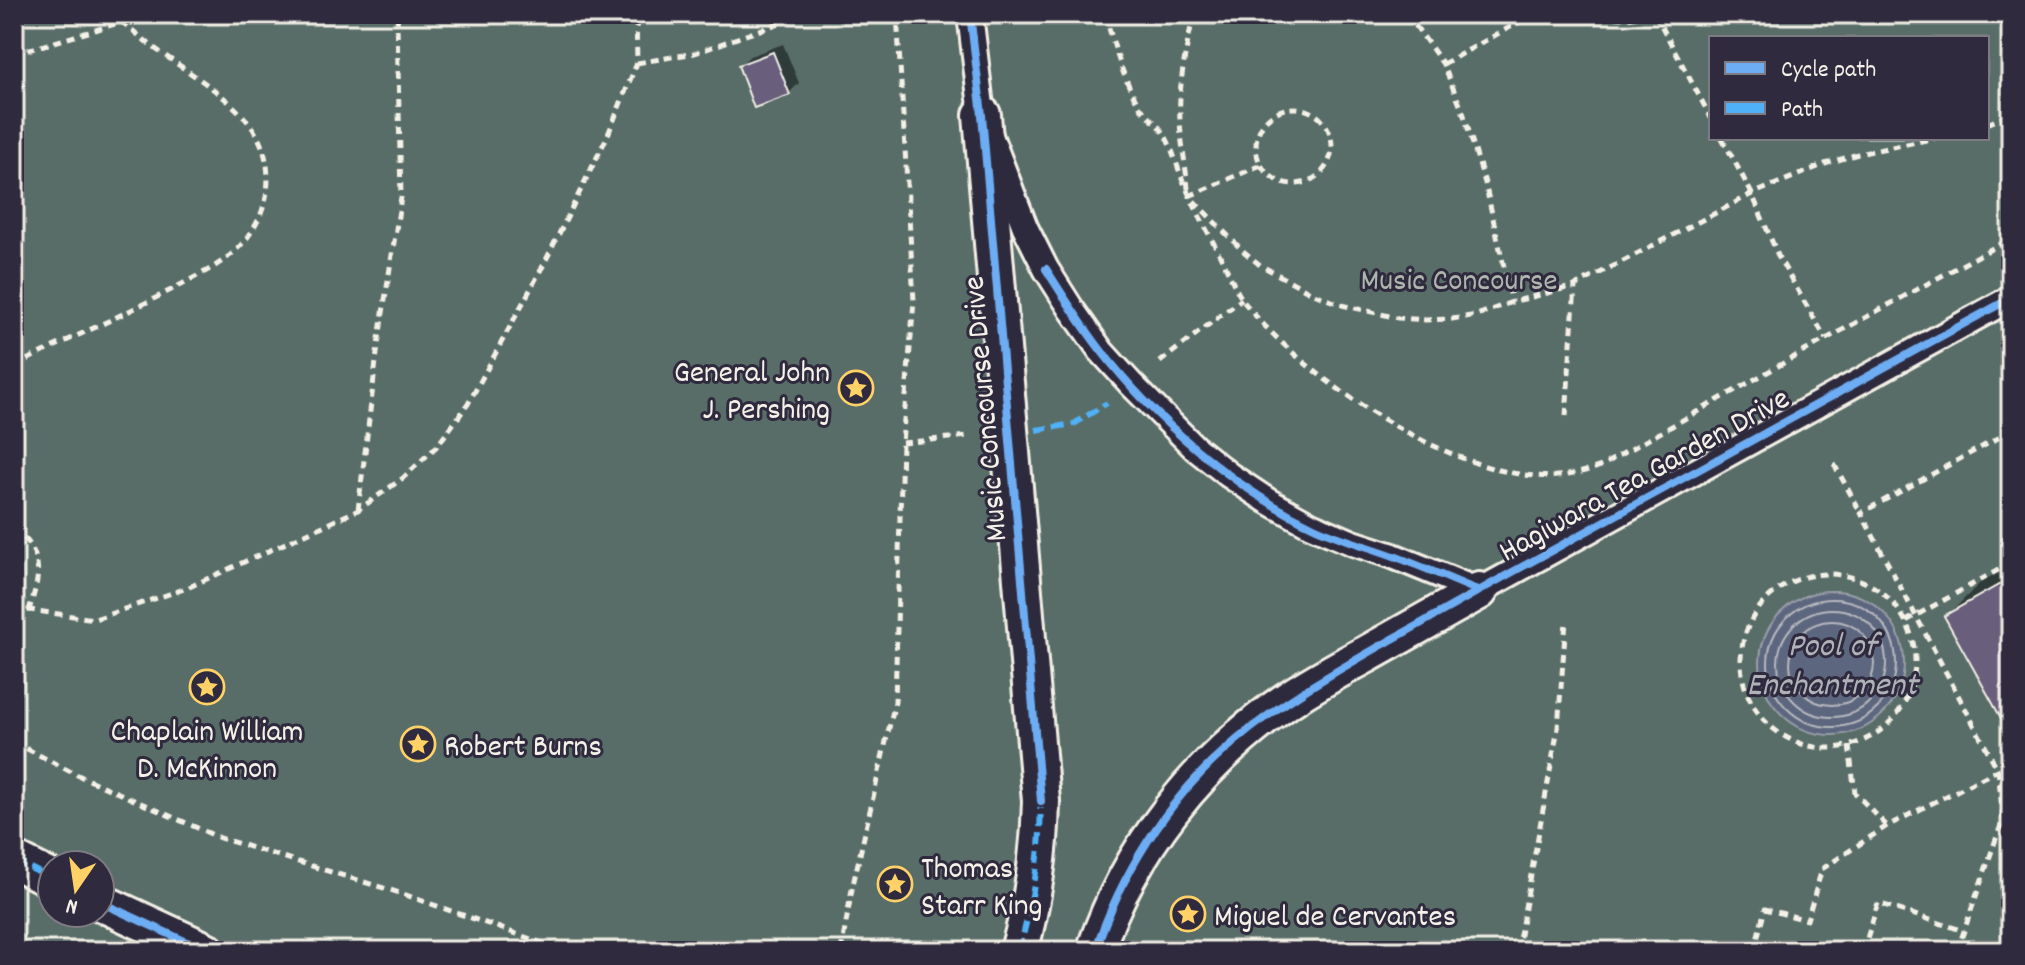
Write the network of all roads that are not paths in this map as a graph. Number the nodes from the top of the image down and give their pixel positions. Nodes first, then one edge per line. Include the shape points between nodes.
1 (970, 14) edge
2 (982, 115) junction
3 (2011, 298) edge
4 (1479, 591) junction
5 (14, 860) edge
6 (36, 871) edge
7 (116, 909) edge
8 (206, 951) edge
9 (1019, 951) edge
10 (1095, 951) edge

1 - 2 lane, Music Concourse Drive
2 - 4 lane, Music Concourse Drive via 1046,269 1101,351 1163,419 1229,475 1311,525
2 - 9 street, Music Concourse Drive via 1041,801 1036,879
3 - 4 lane, Hagiwara Tea Garden Drive
4 - 10 street, Hagiwara Tea Garden Drive via 1289,700 1223,751 1166,814 1141,852 1118,891
5 - 6 street
7 - 8 street

